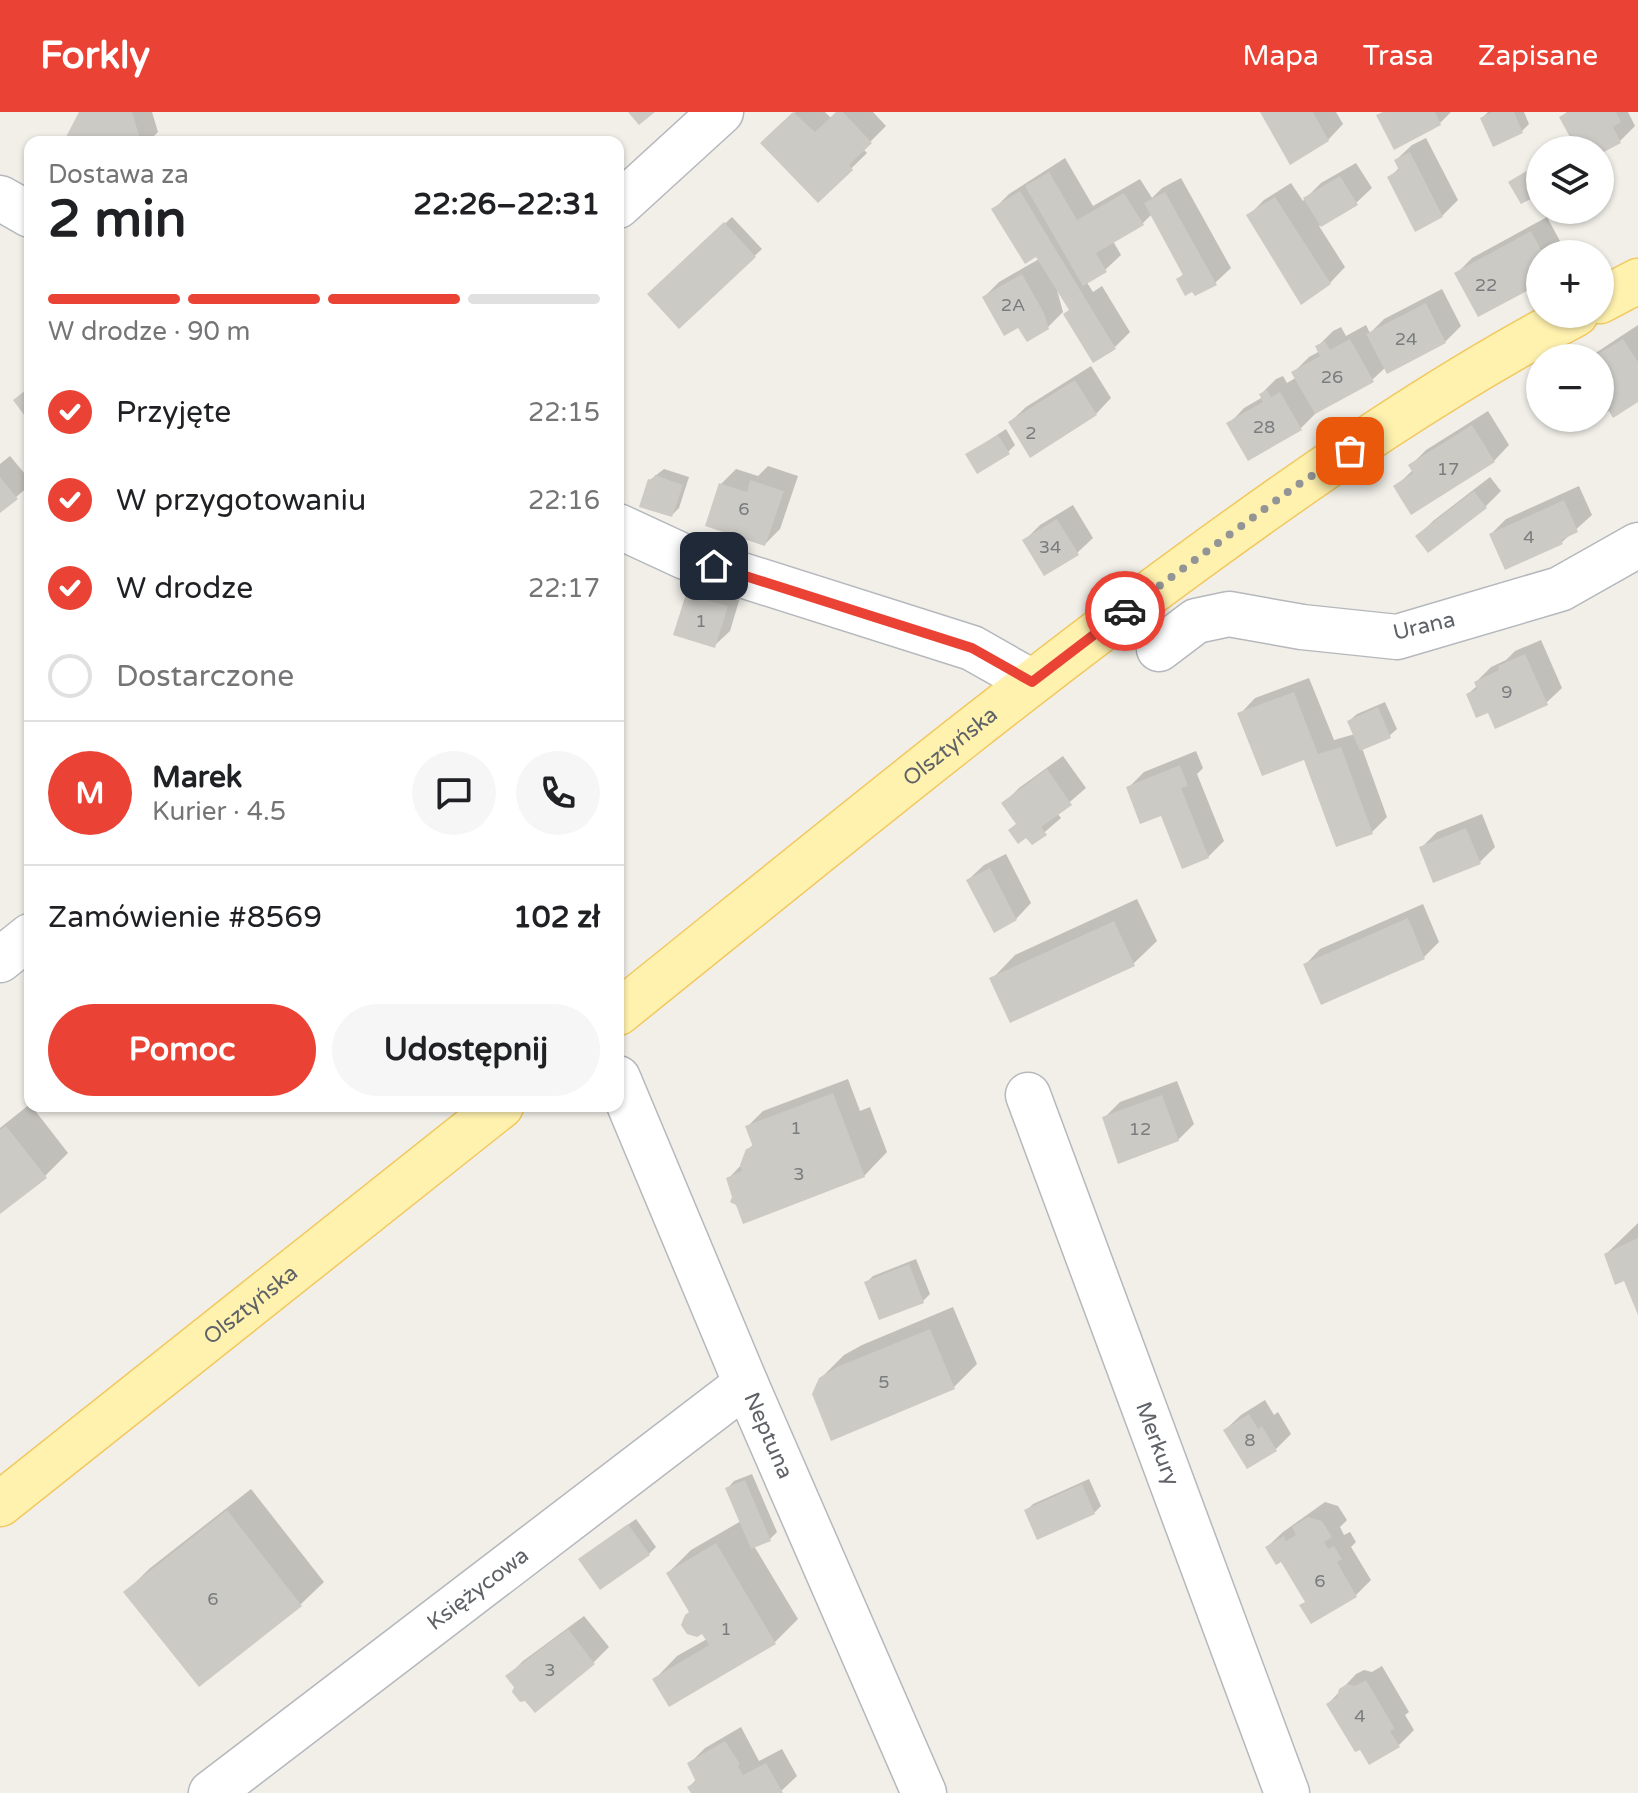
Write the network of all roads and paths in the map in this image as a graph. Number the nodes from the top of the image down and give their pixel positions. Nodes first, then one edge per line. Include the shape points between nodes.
1 (721, 112) edge
2 (0, 198) edge
3 (624, 201) edge
4 (24, 212) edge
5 (1638, 281) edge
6 (1614, 294) edge
7 (1550, 328) edge
8 (624, 529) edge
9 (1638, 545) edge
10 (1159, 649) dead end
11 (1032, 682) junction
12 (24, 941) edge
13 (0, 960) edge
14 (624, 1008) edge
15 (624, 1092) edge
16 (1028, 1095) dead end
17 (493, 1112) edge
18 (746, 1384) junction
19 (0, 1504) edge
20 (211, 1793) edge
21 (924, 1793) edge
22 (1287, 1793) edge

1 - 3 street
2 - 4 street
5 - 6 main road
7 - 11 main road, Olsztyńska via 1483,365 1296,486
8 - 11 street via 685,557 972,648
9 - 10 street, Urana via 1560,589 1397,637 1229,614 1196,621
11 - 14 main road, Olsztyńska
12 - 13 street
15 - 18 street, Neptuna
16 - 22 street, Merkury
17 - 19 main road, Olsztyńska
18 - 20 street, Księżycowa
18 - 21 street, Neptuna

